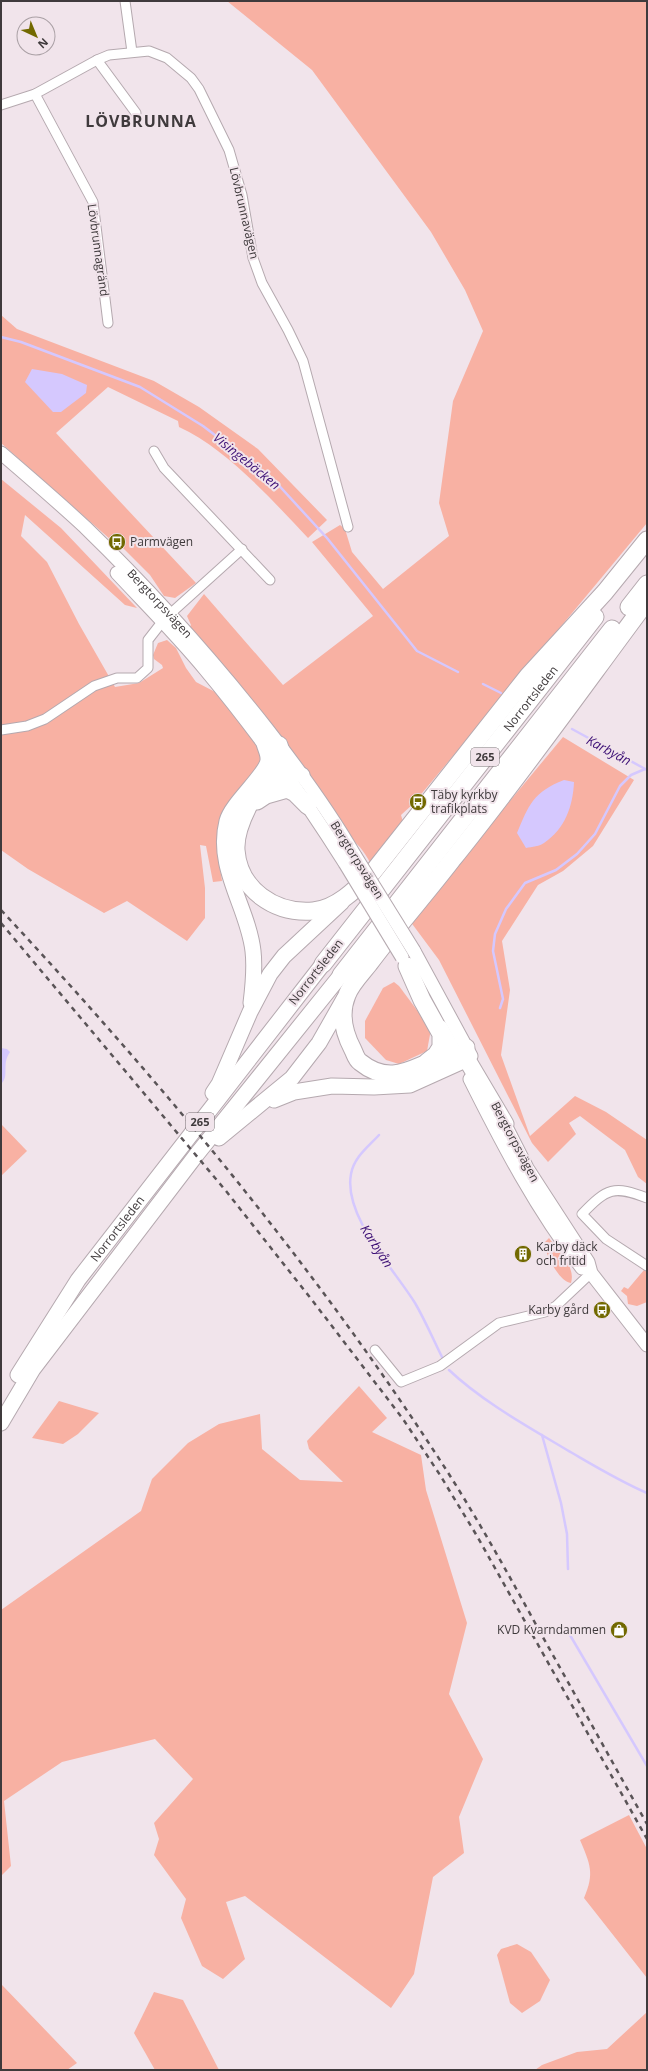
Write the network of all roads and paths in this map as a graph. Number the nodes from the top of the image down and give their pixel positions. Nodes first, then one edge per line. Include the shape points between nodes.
1 (125, 1) edge
2 (132, 52) junction
3 (97, 60) junction
4 (35, 94) junction
5 (1, 105) edge
6 (136, 113) dead end
7 (108, 323) dead end
8 (154, 451) dead end
9 (1, 453) edge
10 (348, 527) dead end
11 (647, 540) edge
12 (242, 549) junction
13 (647, 551) edge
14 (270, 580) dead end
15 (647, 584) edge
16 (647, 601) edge
17 (166, 618) junction
18 (1, 730) edge
19 (271, 744) junction
20 (282, 768) junction
21 (302, 775) junction
22 (252, 783) junction
23 (308, 806) junction
24 (245, 815) junction
25 (350, 860) junction
26 (351, 893) junction
27 (408, 958) junction
28 (323, 964) joint
29 (341, 975) joint
30 (347, 994) junction
31 (250, 1012) junction
32 (463, 1056) junction
33 (417, 1069) junction
34 (260, 1106) junction
35 (505, 1124) joint
36 (646, 1198) edge
37 (156, 1209) junction
38 (647, 1266) edge
39 (591, 1273) junction
40 (78, 1280) junction
41 (646, 1343) edge
42 (375, 1350) dead end
43 (1, 1405) edge
44 (1, 1423) edge

1 - 2 street
2 - 3 street, Lövbrunnavägen
2 - 10 street, Lövbrunnavägen via 148,51 158,54 188,74 199,89 229,150 242,195 253,258 262,283 302,361
3 - 4 street, Lövbrunnavägen
3 - 6 street
4 - 5 street, Lövbrunnavägen
4 - 7 street, Lövbrunnagränd via 93,202
8 - 12 street via 164,468
9 - 17 main road, Bergtorpsvägen via 51,498 80,532
11 - 26 highway via 605,592 528,676 402,837 373,872
12 - 14 street
12 - 17 street
13 - 28 highway, Norrortsleden / 265
15 - 29 highway, Norrortsleden / 265
16 - 30 highway via 453,860 387,940
17 - 18 street via 148,640 148,668 137,678 117,678 94,686 45,719 27,726
17 - 19 main road, Bergtorpsvägen via 242,697
19 - 20 highway via 284,759
19 - 21 main road, Bergtorpsvägen
19 - 22 highway via 266,769
20 - 21 highway
20 - 22 highway via 269,772
20 - 23 main road, Bergtorpsvägen
20 - 24 highway via 278,777 252,799
21 - 25 main road, Bergtorpsvägen via 340,830
22 - 31 highway via 227,820 225,841 226,865 253,951
23 - 24 highway via 287,789 266,795 252,804
23 - 25 main road, Bergtorpsvägen
24 - 26 highway via 236,849 240,870 255,893 277,907 291,911 314,911
25 - 27 main road, Bergtorpsvägen, bridge
26 - 31 highway via 284,956 270,974
27 - 32 main road, Bergtorpsvägen
27 - 33 highway via 422,1000 442,1034 441,1047 436,1055
28 - 40 highway, Norrortsleden / 265
29 - 37 highway, Norrortsleden / 265
30 - 33 highway via 342,1015 345,1035 358,1060 373,1070 389,1074
30 - 34 highway via 320,1043 305,1063
31 - 40 highway via 219,1084
32 - 33 highway via 447,1055
32 - 34 highway via 410,1085 332,1086 294,1092
32 - 35 highway
32 - 39 main road, Bergtorpsvägen via 522,1179 568,1249 583,1269
34 - 37 highway via 221,1136
35 - 39 main road, Bergtorpsvägen via 527,1168 588,1262
36 - 38 street via 626,1190 616,1190 595,1201 582,1214 606,1239
37 - 44 highway, Norrortsleden / 265 via 33,1369
39 - 41 main road, Bergtorpsvägen
39 - 42 street via 556,1306 545,1312 499,1323 440,1366 401,1382
40 - 43 highway, Norrortsleden / 265 via 26,1360

